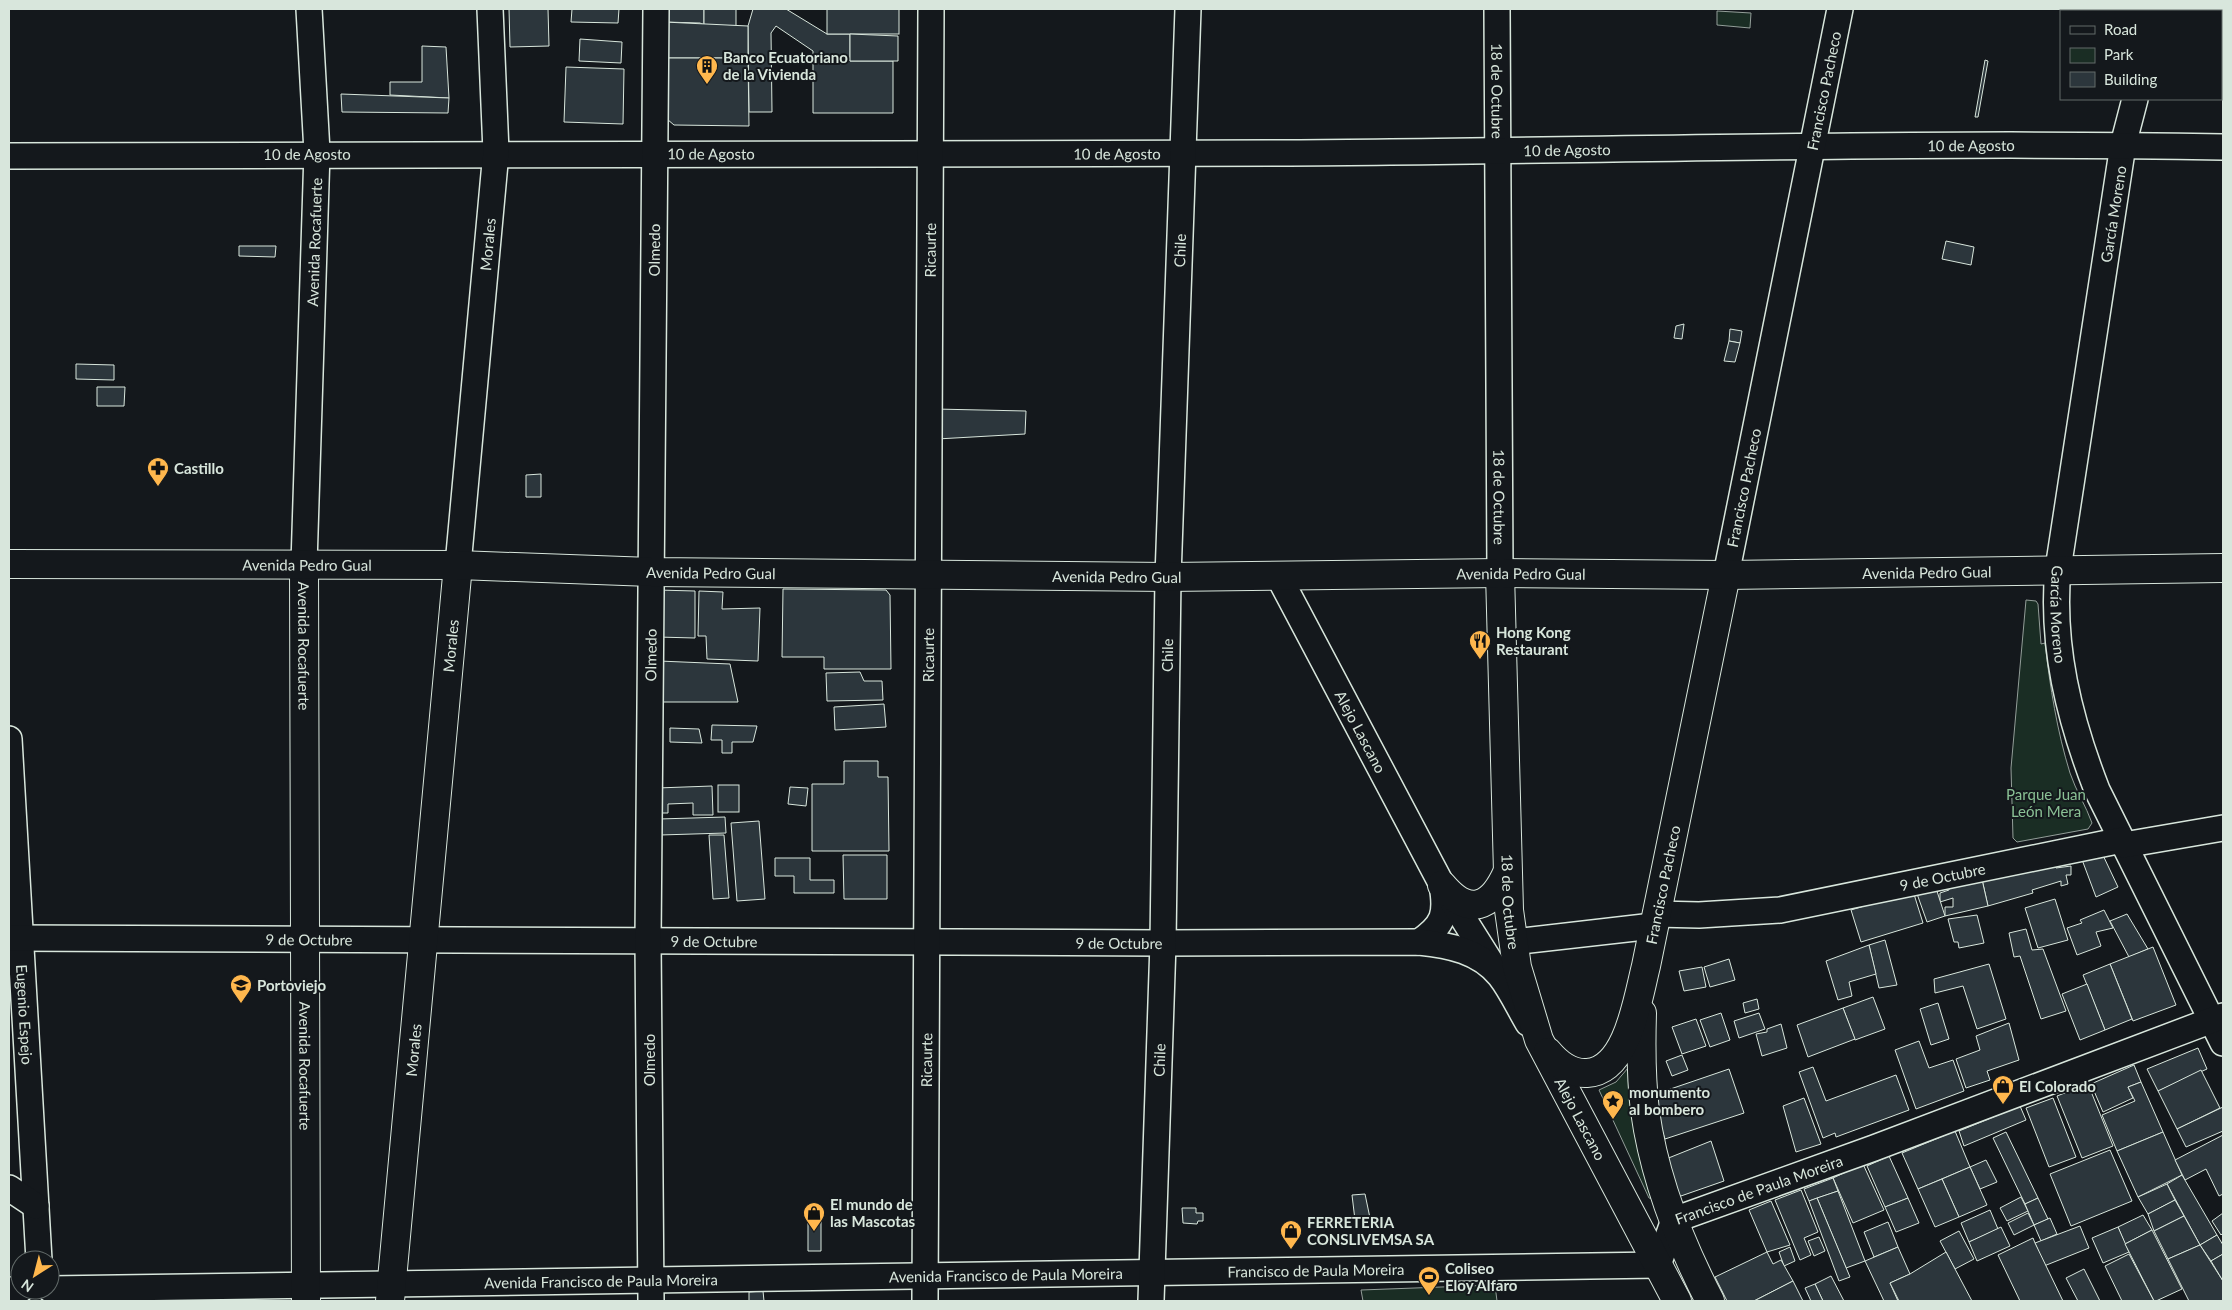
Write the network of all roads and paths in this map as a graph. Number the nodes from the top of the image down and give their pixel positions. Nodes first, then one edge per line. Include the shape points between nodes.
1 (308, 9) edge
2 (490, 9) edge
3 (656, 9) edge
4 (931, 9) edge
5 (1188, 9) edge
6 (1497, 9) edge
7 (1840, 9) edge
8 (2135, 100) edge
9 (2123, 145) junction
10 (1814, 146) junction
11 (2223, 147) edge
12 (317, 152) junction
13 (496, 152) junction
14 (1498, 152) junction
15 (1182, 153) junction
16 (655, 154) junction
17 (930, 155) junction
18 (9, 156) edge
19 (9, 564) edge
20 (304, 564) junction
21 (458, 565) junction
22 (2223, 568) edge
23 (2058, 569) junction
24 (651, 572) junction
25 (1500, 573) junction
26 (928, 575) junction
27 (1726, 575) junction
28 (1280, 577) junction
29 (1168, 578) junction
30 (9, 740) edge
31 (2223, 828) edge
32 (2123, 842) junction
33 (1507, 874) junction
34 (1442, 885) junction
35 (1655, 920) junction
36 (15, 938) edge
37 (304, 939) junction
38 (423, 940) junction
39 (648, 940) junction
40 (927, 942) junction
41 (1419, 942) junction
42 (1513, 942) junction
43 (1163, 943) junction
44 (1646, 966) junction
45 (1500, 975) junction
46 (2217, 1018) edge
47 (1539, 1040) junction
48 (2223, 1043) edge
49 (9, 1188) edge
50 (36, 1206) junction
51 (1674, 1220) junction
52 (38, 1250) edge
53 (1658, 1265) junction
54 (1151, 1273) junction
55 (926, 1277) junction
56 (60, 1289) edge
57 (651, 1291) edge
58 (306, 1293) edge
59 (391, 1293) edge
60 (926, 1301) edge
61 (1151, 1301) edge
62 (1677, 1301) edge
63 (1710, 1301) edge

1 - 12 street, Avenida Rocafuerte
2 - 13 street, Morales
3 - 16 street, Olmedo
4 - 17 street, Ricaurte
5 - 15 street, Chile
6 - 14 street, 18 de Octubre
7 - 10 street, Francisco Pacheco
8 - 9 street, García Moreno
9 - 10 street, 10 de Agosto
9 - 11 street, 10 de Agosto
9 - 23 street, García Moreno
10 - 14 street, 10 de Agosto
10 - 27 street, Francisco Pacheco
12 - 13 street, 10 de Agosto
12 - 18 street, 10 de Agosto
12 - 20 street, Avenida Rocafuerte
13 - 16 street, 10 de Agosto
13 - 21 street, Morales
14 - 15 street, 10 de Agosto
14 - 25 street, 18 de Octubre
15 - 17 street, 10 de Agosto
15 - 29 street, Chile
16 - 17 street, 10 de Agosto
16 - 24 street, Olmedo
17 - 26 street, Ricaurte
19 - 20 main road, Avenida Pedro Gual
20 - 21 main road, Avenida Pedro Gual
20 - 37 main road, Avenida Rocafuerte
21 - 24 main road, Avenida Pedro Gual
21 - 38 main road, Morales
22 - 23 main road, Avenida Pedro Gual
23 - 27 main road, Avenida Pedro Gual
23 - 32 street, García Moreno via 2057,636 2068,703 2084,758
24 - 26 main road, Avenida Pedro Gual
24 - 39 street, Olmedo
25 - 27 main road, Avenida Pedro Gual
25 - 28 main road, Avenida Pedro Gual
25 - 33 main road, 18 de Octubre
26 - 29 main road, Avenida Pedro Gual
26 - 40 street, Ricaurte
27 - 35 main road, Francisco Pacheco
28 - 29 main road, Avenida Pedro Gual
28 - 34 street, Alejo Lascano
29 - 43 street, Chile
30 - 36 street, Eugenio Espejo
31 - 32 street, 9 de Octubre
32 - 35 street, 9 de Octubre via 1780,910
32 - 46 street, García Moreno
33 - 34 main road via 1499,891 1483,903 1461,901
33 - 42 main road, 18 de Octubre
34 - 41 street, Alejo Lascano via 1446,903 1443,918 1435,931
34 - 45 street, Alejo Lascano
35 - 42 street, 9 de Octubre
35 - 44 main road, Francisco Pacheco
36 - 37 street, 9 de Octubre
36 - 50 street, Eugenio Espejo
37 - 38 street, 9 de Octubre
37 - 58 main road, Avenida Rocafuerte
38 - 39 street, 9 de Octubre
38 - 59 main road, Morales
39 - 40 street, 9 de Octubre
39 - 57 street, Olmedo
40 - 43 street, 9 de Octubre
40 - 55 street, Ricaurte
41 - 43 street, 9 de Octubre
41 - 45 street, Alejo Lascano via 1464,950
42 - 47 main road, 18 de Octubre
43 - 54 street, Chile
44 - 47 main road via 1629,1030 1622,1047 1606,1067 1594,1073 1571,1071 1554,1059
44 - 51 main road via 1641,1046 1645,1112
45 - 47 street, Alejo Lascano
46 - 48 street, García Moreno
46 - 51 street, Francisco de Paula Moreira
47 - 53 main road, Alejo Lascano
49 - 50 street
50 - 52 street, Eugenio Espejo
51 - 53 street, Francisco de Paula Moreira
51 - 63 main road
53 - 54 street, Francisco de Paula Moreira
53 - 62 main road, Alejo Lascano
54 - 55 street, Avenida Francisco de Paula Moreira
54 - 61 street, Chile
55 - 57 street, Avenida Francisco de Paula Moreira
55 - 60 street, Ricaurte
56 - 58 street, Avenida Francisco de Paula Moreira
57 - 59 street, Avenida Francisco de Paula Moreira
58 - 59 street, Avenida Francisco de Paula Moreira

